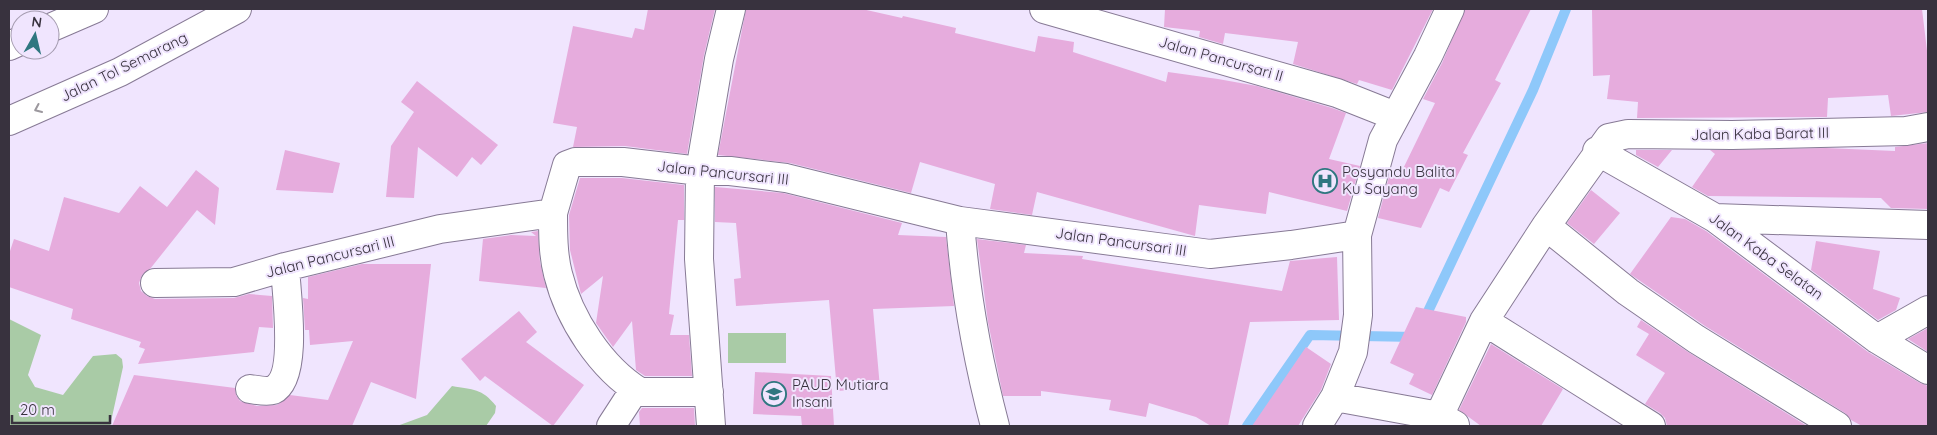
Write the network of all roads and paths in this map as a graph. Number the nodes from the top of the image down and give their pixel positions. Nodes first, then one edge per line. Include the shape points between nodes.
1 (94, 9) edge
2 (238, 9) edge
3 (731, 9) edge
4 (1044, 9) edge
5 (1450, 9) edge
6 (60, 24) edge
7 (1395, 116) junction
8 (9, 121) edge
9 (1928, 128) edge
10 (1597, 151) junction
11 (700, 172) junction
12 (552, 213) junction
13 (1715, 218) junction
14 (960, 221) junction
15 (1928, 224) edge
16 (1546, 226) junction
17 (1357, 235) junction
18 (285, 267) junction
19 (155, 283) dead end
20 (1928, 310) edge
21 (1484, 322) junction
22 (1877, 339) junction
23 (1928, 370) edge
24 (250, 389) dead end
25 (635, 389) junction
26 (709, 392) junction
27 (1335, 397) junction
28 (1448, 421) edge
29 (612, 426) edge
30 (711, 426) edge
31 (995, 426) edge
32 (1317, 426) edge
33 (1651, 426) edge
34 (1837, 426) edge

1 - 6 main road
2 -> 8 main road, Jalan Tol Semarang via 120,72
3 - 11 main road
4 - 7 main road, Jalan Pancursari II via 1337,93
5 - 7 main road
7 - 17 main road via 1383,140
9 - 10 main road, Jalan Kaba Barat III via 1906,132 1628,134 1609,138
10 - 13 main road, Jalan Kaba Selatan
10 - 16 main road, Jalan Kaba Barat III
11 - 12 main road, Jalan Pancursari III via 623,162 575,162 567,165 563,172
11 - 14 main road, Jalan Pancursari III via 730,171 786,178
11 - 26 main road via 699,260
12 - 18 main road, Jalan Pancursari III via 440,229
12 - 25 main road via 558,274 568,303 595,350
13 - 15 main road
13 - 22 main road, Jalan Kaba Selatan
14 - 17 main road, Jalan Pancursari III via 1210,254
14 - 31 main road via 965,282 978,363
16 - 21 main road, Jalan Kaba Barat III
16 - 34 main road via 1628,292 1696,339
17 - 27 main road via 1358,315 1353,352
18 - 19 main road, Jalan Pancursari III via 234,282
18 - 24 main road via 289,337 284,376 271,391
20 - 22 main road
21 - 28 main road, Jalan Kaba Barat III
21 - 33 main road
22 - 23 main road, Jalan Kaba Selatan
25 - 26 main road via 644,393
25 - 29 main road
26 - 30 main road
27 - 28 main road
27 - 32 main road

